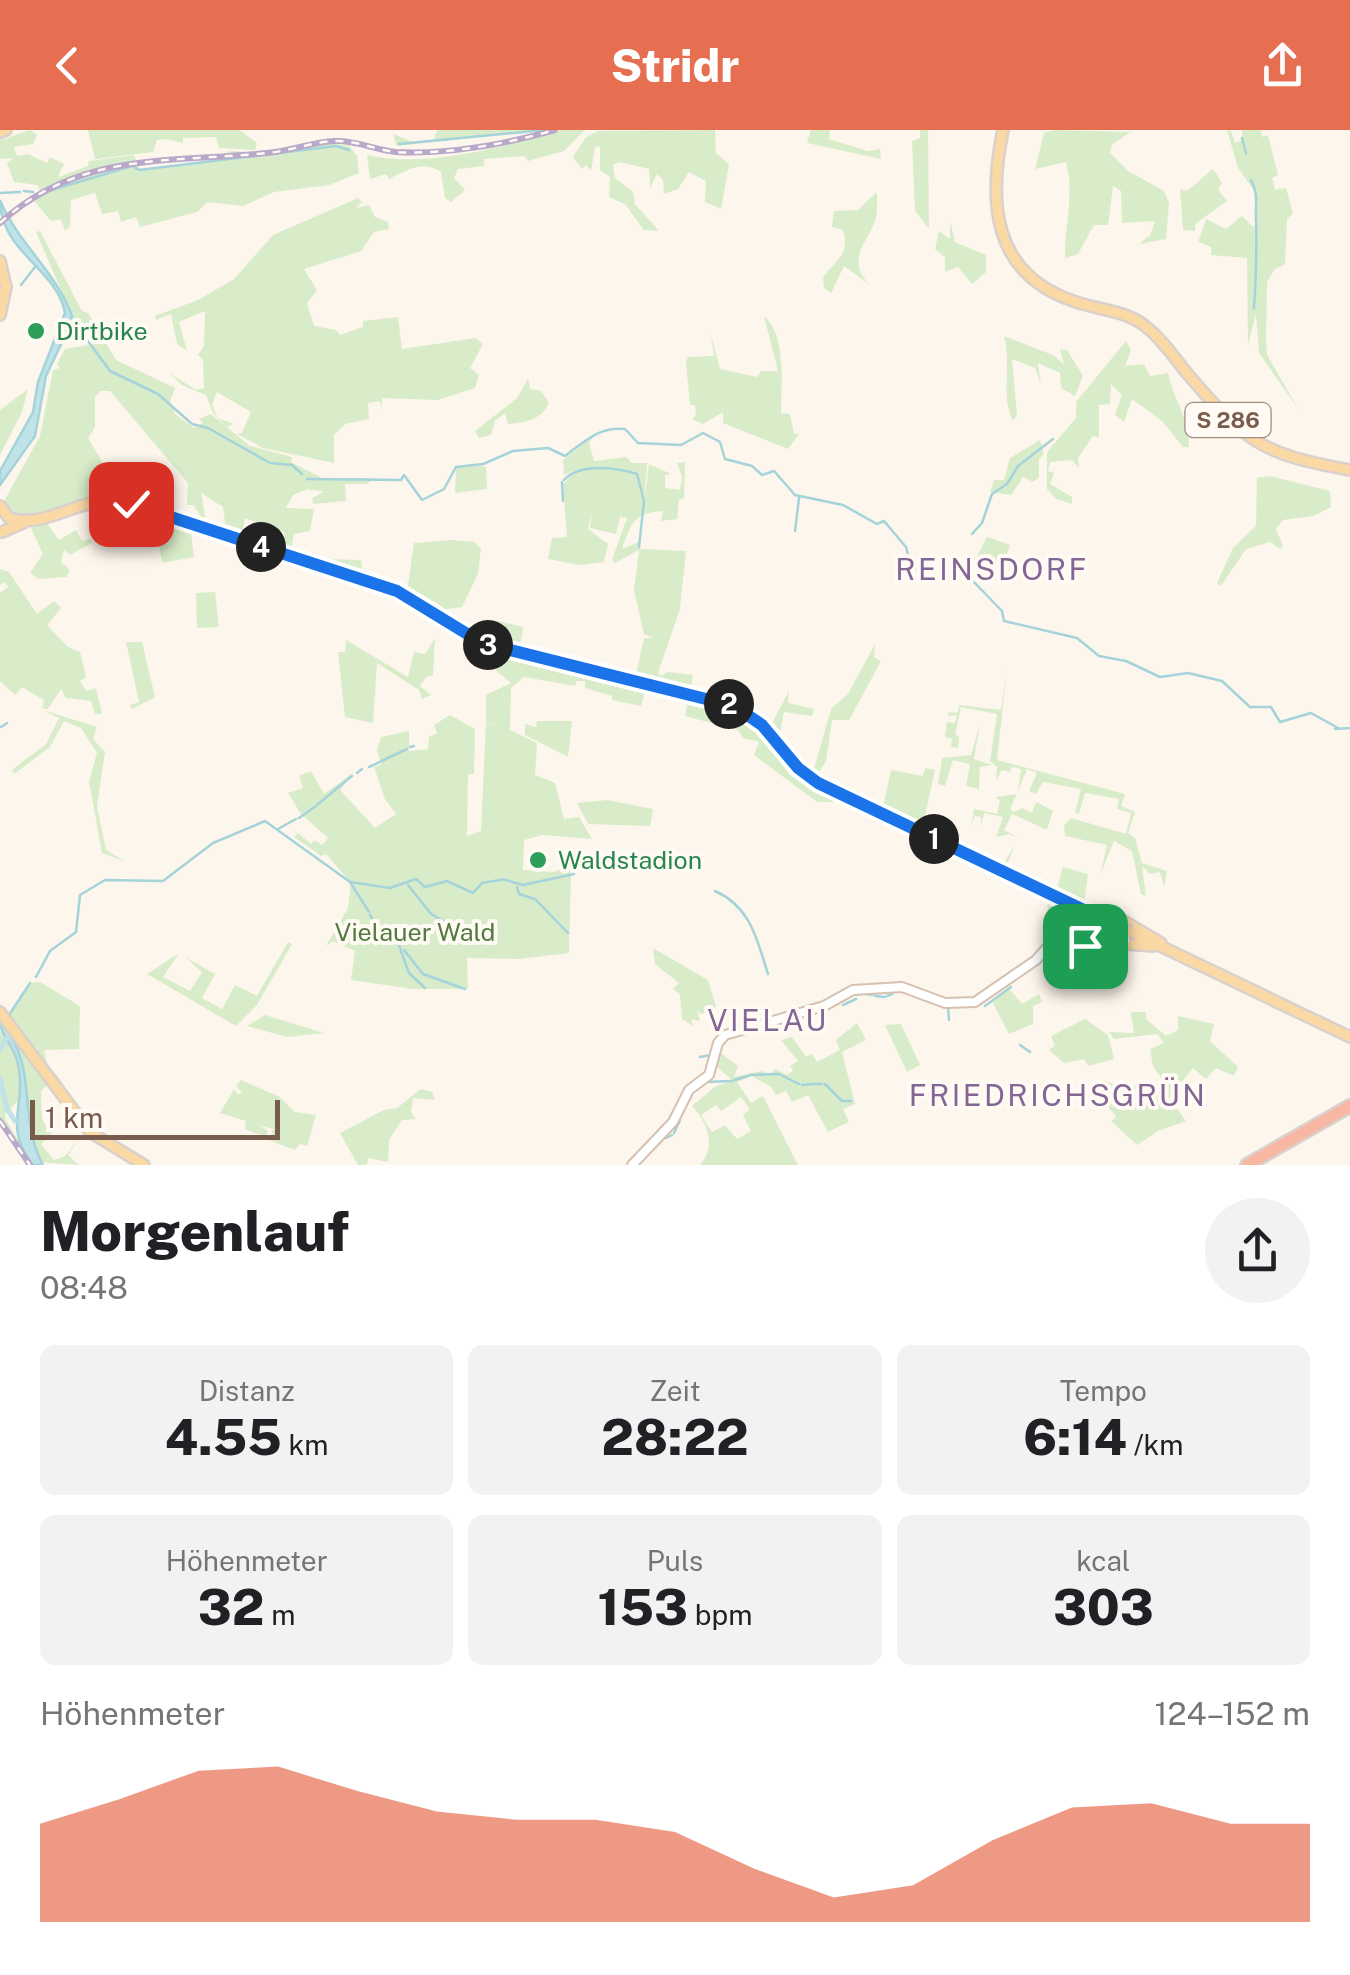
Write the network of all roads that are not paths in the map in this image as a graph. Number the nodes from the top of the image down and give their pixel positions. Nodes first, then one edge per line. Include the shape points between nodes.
1 (1003, 130) edge
2 (0, 261) edge
3 (0, 270) edge
4 (1, 308) edge
5 (1350, 470) edge
6 (3, 517) edge
7 (23, 521) junction
8 (1126, 931) junction
9 (0, 1012) edge
10 (1350, 1037) edge
11 (1350, 1108) edge
12 (144, 1165) edge
13 (632, 1165) edge
14 (1250, 1165) edge

1 - 5 main road, S 286 via 994,197 998,222 1014,257 1035,280 1060,296 1135,320 1250,440 1285,458
2 - 4 main road via 6,282
3 - 4 main road
6 - 7 main road
6 - 7 main road
7 - 8 main road via 119,501 385,587 456,631 508,649 727,703 762,725 813,780
8 - 10 main road
8 - 13 main road via 1106,946 1048,944 1036,960 975,1002 946,1003 902,988 853,990 824,1006 725,1034 708,1075 688,1090 674,1122
9 - 12 main road via 94,1136
11 - 14 highway

